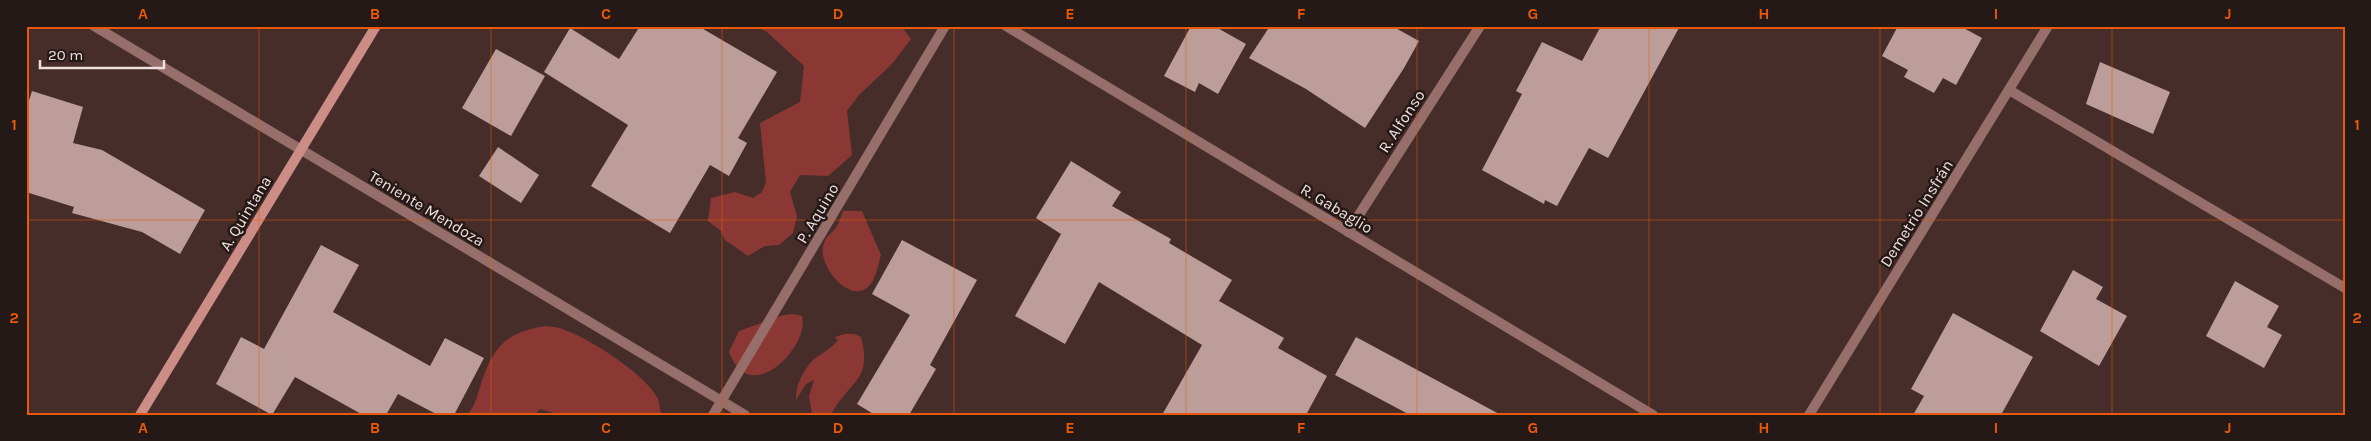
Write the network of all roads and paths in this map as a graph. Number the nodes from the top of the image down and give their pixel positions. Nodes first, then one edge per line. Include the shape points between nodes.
1 (94, 26) edge
2 (376, 26) edge
3 (945, 26) edge
4 (1006, 26) edge
5 (1480, 26) edge
6 (2048, 26) edge
7 (2009, 90) junction
8 (300, 151) junction
9 (1348, 232) junction
10 (2345, 288) edge
11 (722, 401) junction
12 (140, 415) edge
13 (714, 415) edge
14 (745, 415) edge
15 (1654, 415) edge
16 (1808, 415) edge

1 - 8 street, Teniente Mendoza
2 - 8 street, A. Quintana
3 - 11 street, P. Aquino
4 - 9 street, R. Gabaglio
5 - 9 street, R. Alfonso
6 - 7 street, Demetrio Insfrán
7 - 10 street
7 - 16 street, Demetrio Insfrán
8 - 11 street, Teniente Mendoza
8 - 12 street, A. Quintana
9 - 15 street, R. Gabaglio
11 - 13 street, P. Aquino
11 - 14 street, Teniente Mendoza

